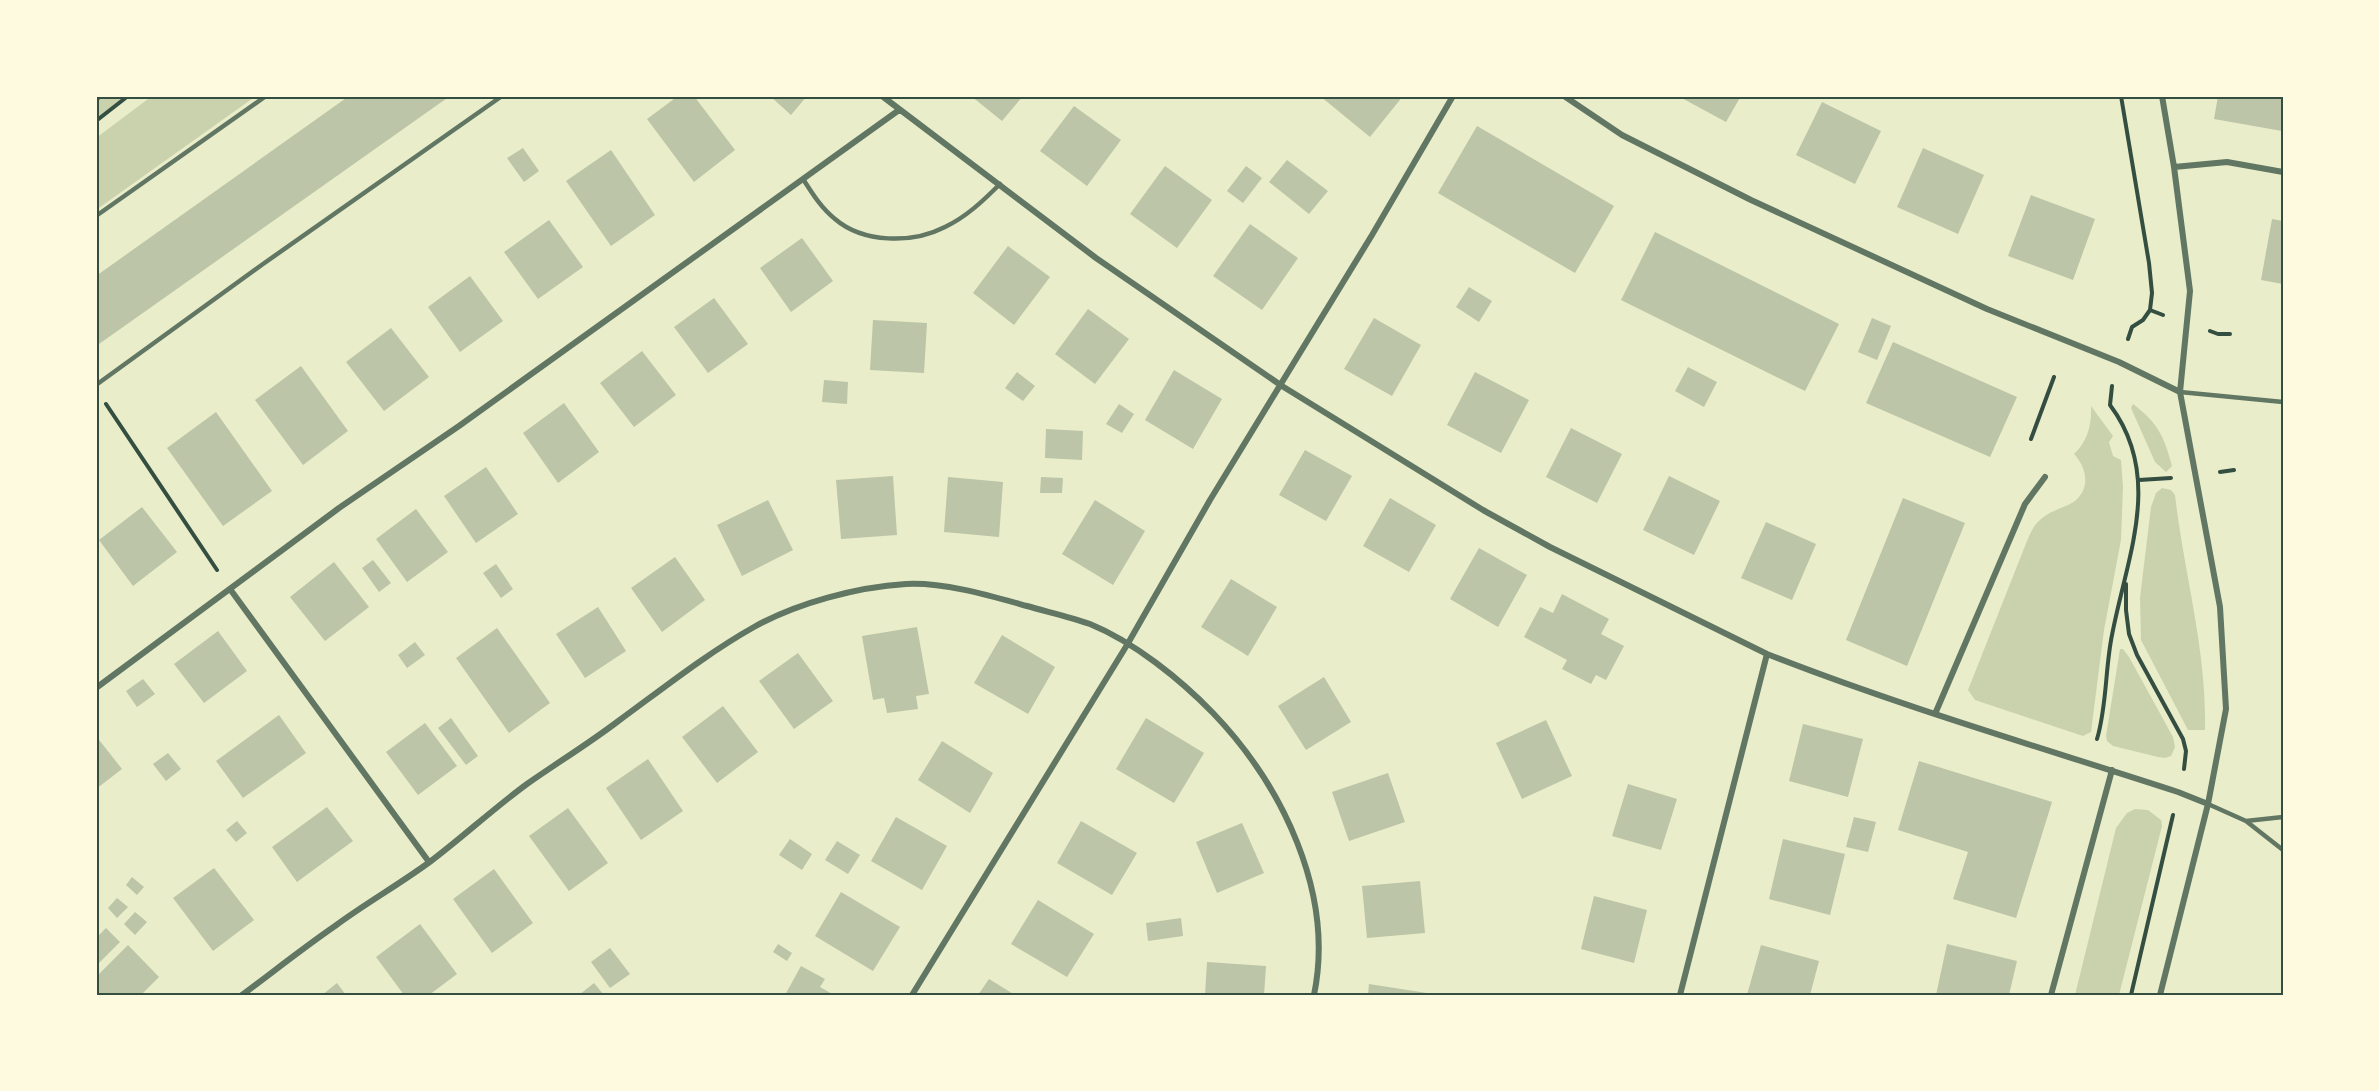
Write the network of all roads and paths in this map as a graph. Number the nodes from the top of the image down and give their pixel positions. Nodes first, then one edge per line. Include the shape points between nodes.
1 (128, 96) edge
2 (266, 96) edge
3 (502, 96) edge
4 (882, 96) edge
5 (1453, 96) edge
6 (1564, 96) edge
7 (2121, 96) edge
8 (2162, 96) edge
9 (899, 110) junction
10 (96, 121) edge
11 (2174, 167) junction
12 (2283, 172) edge
13 (803, 179) junction
14 (1000, 184) junction
15 (96, 216) edge
16 (2119, 362) junction
17 (2054, 377) dead end
18 (96, 385) edge
19 (1282, 386) junction
20 (2180, 392) junction
21 (103, 398) dead end
22 (2283, 402) edge
23 (2031, 439) dead end
24 (2045, 477) dead end
25 (230, 589) junction
26 (1127, 645) junction
27 (1767, 654) junction
28 (96, 688) edge
29 (1935, 714) junction
30 (2089, 763) junction
31 (2112, 771) junction
32 (2208, 804) junction
33 (2283, 817) edge
34 (2246, 821) junction
35 (2283, 850) edge
36 (429, 862) junction
37 (242, 995) edge
38 (912, 995) edge
39 (1314, 995) edge
40 (1680, 995) edge
41 (2051, 995) edge
42 (2160, 995) edge

1 - 10 path
2 - 15 lane
3 - 18 lane
4 - 9 street
5 - 19 street
6 - 16 street via 1622,135 1751,200 1987,309
7 - 16 path via 2151,293 2150,310 2132,327
8 - 11 street
9 - 13 street
9 - 14 street
11 - 12 street via 2227,162
11 - 20 street via 2190,291
13 - 14 lane via 835,219 859,232 887,238 924,235 943,228 981,203
13 - 25 street
14 - 19 street via 1096,258
16 - 20 street
16 - 30 path via 2110,405 2130,440 2139,494 2127,577 2111,635 2098,735
17 - 23 path
19 - 26 street via 1210,500
19 - 27 street via 1540,542
20 - 22 lane
20 - 32 street via 2220,607 2226,709
21 - 25 path
24 - 29 street via 2025,504
25 - 28 street
25 - 36 street
26 - 36 street via 1092,625 951,589 909,584 824,600 755,626 726,645 526,785
26 - 38 street
26 - 39 street via 1187,687 1246,749 1269,783 1297,840 1311,887 1317,935
27 - 29 street
27 - 40 street
29 - 30 street
30 - 31 street
31 - 32 street
31 - 41 street
32 - 34 lane
32 - 42 street
33 - 34 lane
34 - 35 lane
36 - 37 street via 333,926

